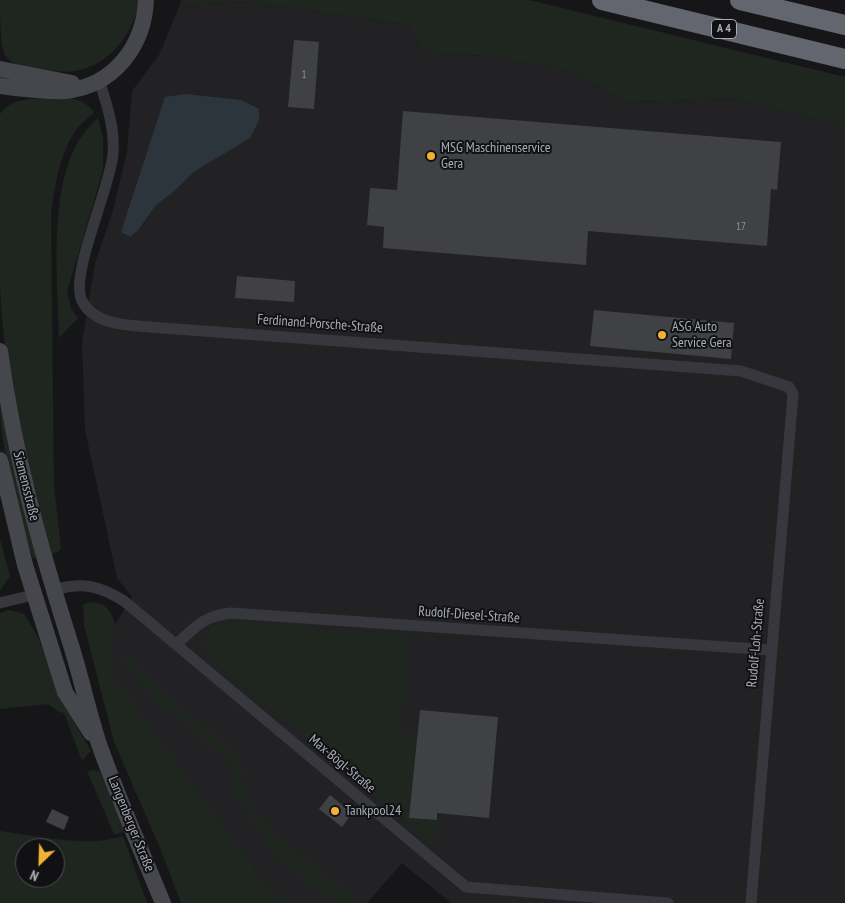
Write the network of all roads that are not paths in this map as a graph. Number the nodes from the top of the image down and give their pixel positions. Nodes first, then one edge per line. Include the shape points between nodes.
1 (146, 0) edge
2 (602, 0) edge
3 (740, 0) edge
4 (845, 25) edge
5 (845, 59) edge
6 (0, 69) edge
7 (98, 80) junction
8 (0, 86) edge
9 (0, 351) edge
10 (789, 387) joint
11 (0, 460) edge
12 (53, 590) junction
13 (34, 594) junction
14 (0, 603) edge
15 (177, 644) junction
16 (770, 650) junction
17 (100, 745) junction
18 (162, 903) edge
19 (668, 903) edge
20 (751, 903) edge

1 - 7 main road via 146,16 132,52 111,73
2 - 5 highway, A 4
3 - 4 highway, A 4
6 - 7 main road via 67,83
7 - 8 main road via 67,90
7 - 10 street, Ferdinand-Porsche-Straße via 108,110 113,154 82,268 79,292 89,310 107,321 150,327 740,371
9 - 12 main road, Siemensstraße via 10,420
10 - 16 street, Rudolf-Loh-Straße via 793,394
11 - 13 main road, Siemensstraße
12 - 13 main road
12 - 15 street, Max-Bögl-Straße via 77,585 108,591
12 - 17 main road, Langenberger Straße
13 - 14 street
13 - 17 main road, Langenberger Straße via 65,692
15 - 16 street, Rudolf-Diesel-Straße via 199,623 212,616 231,613
15 - 19 street, Max-Bögl-Straße via 466,887
16 - 20 street, Rudolf-Loh-Straße
17 - 18 main road, Langenberger Straße

